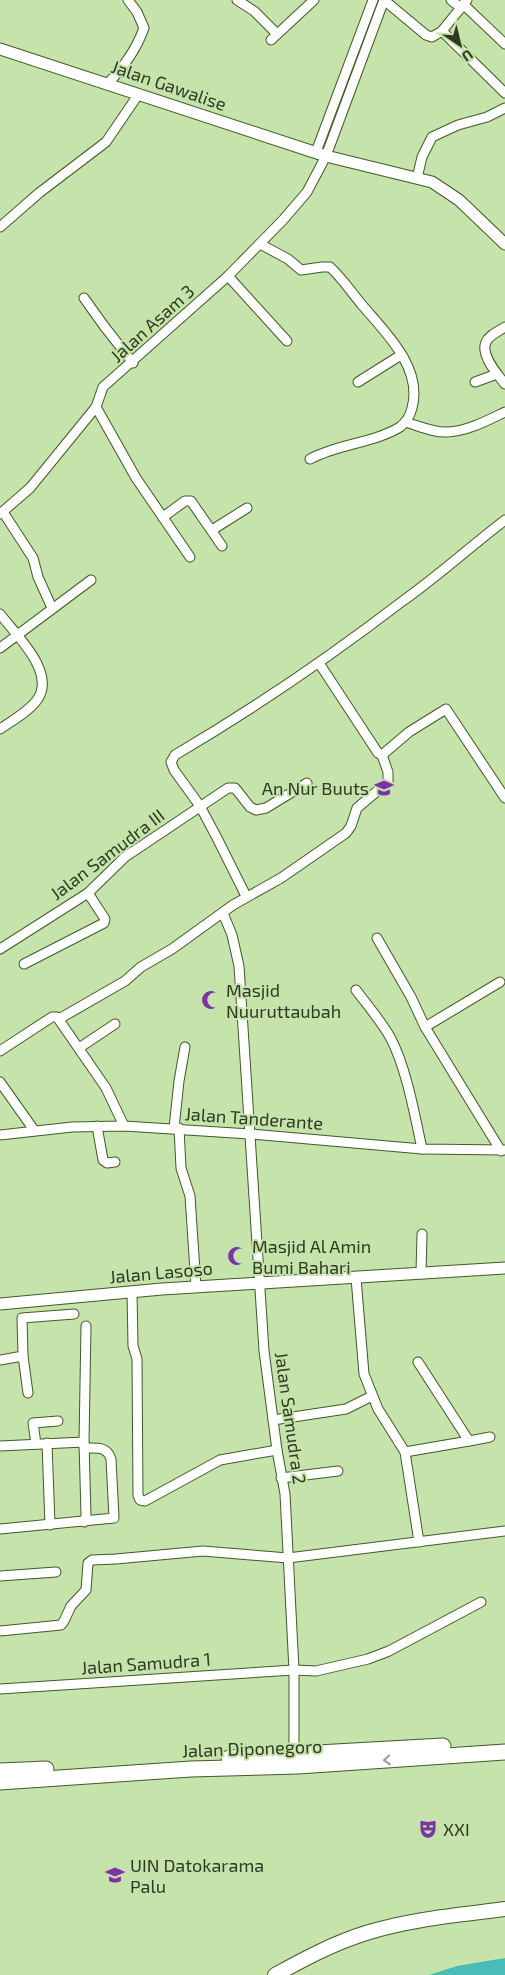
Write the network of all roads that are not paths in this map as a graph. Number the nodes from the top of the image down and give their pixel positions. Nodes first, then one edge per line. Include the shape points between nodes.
1 (128, 0) edge
2 (237, 0) edge
3 (314, 0) edge
4 (373, 0) edge
5 (384, 0) edge
6 (450, 0) edge
7 (464, 4) edge
8 (442, 31) junction
9 (505, 44) edge
10 (0, 49) edge
11 (108, 83) junction
12 (505, 93) edge
13 (138, 95) junction
14 (505, 108) edge
15 (321, 154) junction
16 (417, 178) junction
17 (2, 222) edge
18 (260, 244) junction
19 (505, 244) edge
20 (228, 276) junction
21 (84, 298) dead end
22 (505, 327) edge
23 (287, 341) dead end
24 (400, 355) junction
25 (133, 363) junction
26 (497, 374) junction
27 (358, 382) dead end
28 (475, 382) dead end
29 (505, 384) edge
30 (96, 407) junction
31 (505, 412) edge
32 (406, 422) junction
33 (310, 459) dead end
34 (246, 508) dead end
35 (2, 513) edge
36 (163, 517) junction
37 (505, 520) edge
38 (212, 530) junction
39 (222, 546) dead end
40 (190, 557) dead end
41 (91, 580) dead end
42 (52, 608) junction
43 (0, 614) edge
44 (17, 635) junction
45 (0, 648) edge
46 (319, 663) junction
47 (0, 729) edge
48 (382, 755) junction
49 (307, 783) dead end
50 (505, 798) edge
51 (200, 806) junction
52 (88, 893) junction
53 (246, 896) junction
54 (223, 913) junction
55 (377, 938) dead end
56 (0, 949) edge
57 (24, 964) dead end
58 (500, 982) dead end
59 (356, 990) dead end
60 (59, 1019) junction
61 (115, 1024) dead end
62 (425, 1027) junction
63 (185, 1047) dead end
64 (79, 1048) junction
65 (0, 1050) edge
66 (0, 1082) edge
67 (98, 1126) junction
68 (124, 1126) junction
69 (177, 1128) junction
70 (34, 1130) junction
71 (250, 1134) junction
72 (0, 1135) edge
73 (422, 1149) junction
74 (503, 1151) edge
75 (115, 1162) dead end
76 (422, 1234) dead end
77 (505, 1268) edge
78 (422, 1273) junction
79 (356, 1278) junction
80 (259, 1283) junction
81 (196, 1286) junction
82 (132, 1292) junction
83 (0, 1304) edge
84 (74, 1314) dead end
85 (86, 1326) dead end
86 (23, 1356) junction
87 (0, 1360) edge
88 (418, 1362) dead end
89 (28, 1392) dead end
90 (372, 1396) junction
91 (273, 1420) junction
92 (58, 1421) dead end
93 (490, 1437) dead end
94 (469, 1441) junction
95 (47, 1443) junction
96 (36, 1444) junction
97 (84, 1445) junction
98 (0, 1446) edge
99 (277, 1450) junction
100 (405, 1452) junction
101 (338, 1471) dead end
102 (281, 1478) junction
103 (84, 1522) junction
104 (50, 1525) junction
105 (0, 1529) edge
106 (505, 1531) edge
107 (419, 1542) junction
108 (288, 1558) junction
109 (56, 1572) dead end
110 (0, 1576) edge
111 (481, 1602) dead end
112 (0, 1632) edge
113 (294, 1670) junction
114 (0, 1689) edge
115 (505, 1743) edge
116 (505, 1752) edge
117 (294, 1754) junction
118 (0, 1771) edge
119 (0, 1782) edge
120 (505, 1909) edge
121 (275, 1975) edge

1 - 11 street via 144,28 132,55
2 - 3 street via 254,11 274,37
4 - 15 street
5 - 8 street via 426,35 432,37
5 - 15 street
6 - 7 street
7 - 8 street
7 - 9 street
8 - 12 street
10 - 11 street, Jalan Gawalise
11 - 13 street, Jalan Gawalise
13 - 15 street, Jalan Gawalise
13 - 17 street via 106,142
14 - 16 street via 432,137
15 - 16 street, Jalan Gawalise
15 - 18 street, Jalan Asam 3 via 307,192
16 - 19 street, Jalan Gawalise via 432,182 459,200
18 - 20 street, Jalan Asam 3
18 - 24 street via 302,270 330,267 374,318
20 - 23 street
20 - 25 street, Jalan Asam 3
21 - 25 street
22 - 26 street via 486,342 487,356
24 - 27 street
24 - 32 street via 413,379 413,403
25 - 30 street, Jalan Asam 3 via 103,387
26 - 28 street
26 - 29 street
30 - 35 street, Jalan Asam 3 via 30,488
30 - 36 street via 136,478
31 - 32 street via 462,430 448,432
32 - 33 street via 388,432 322,452
34 - 38 street
35 - 42 street via 33,558
36 - 38 street via 188,500
36 - 40 street
37 - 46 street
38 - 39 street
41 - 42 street
42 - 44 street
43 - 44 street
44 - 45 street
44 - 47 street via 40,668 42,690 31,707
46 - 48 street via 367,740
46 - 51 street via 176,755 172,762 174,770
48 - 50 street via 409,732 446,709
48 - 53 street via 388,782 357,808 350,830 280,878
49 - 51 street, Jalan Samudra III via 263,809 253,809 235,788 228,788
51 - 52 street, Jalan Samudra III via 124,857
51 - 53 street
52 - 56 street, Jalan Samudra III
52 - 57 street via 105,919 104,923
53 - 54 street
54 - 60 street via 125,981
54 - 71 street via 239,966
55 - 62 street
58 - 62 street
59 - 73 street via 395,1047
60 - 64 street
60 - 65 street via 52,1017
61 - 64 street
62 - 74 street
63 - 69 street via 179,1081
64 - 68 street via 106,1088
66 - 70 street
67 - 68 street, Jalan Tanderante
67 - 70 street, Jalan Tanderante
67 - 75 street via 103,1160
68 - 69 street, Jalan Tanderante
69 - 71 street, Jalan Tanderante
69 - 81 street via 180,1160 190,1196
70 - 72 street, Jalan Tanderante
71 - 73 street, Jalan Tanderante
71 - 80 street
73 - 74 street, Jalan Tanderante
76 - 78 street
77 - 78 street, Jalan Lasoso
78 - 79 street, Jalan Lasoso
79 - 80 street, Jalan Lasoso
79 - 90 street via 362,1360
80 - 81 street, Jalan Lasoso
80 - 91 street, Jalan Samudra 2
81 - 82 street, Jalan Lasoso
82 - 83 street, Jalan Lasoso
82 - 99 street via 138,1385 138,1495 141,1501 220,1460
84 - 86 street via 22,1318
85 - 97 street
86 - 87 street
86 - 89 street
88 - 94 street
90 - 91 street via 346,1409
90 - 100 street
91 - 99 street, Jalan Samudra 2
92 - 96 street via 33,1423
93 - 94 street
94 - 100 street
95 - 96 street
95 - 97 street
95 - 104 street
96 - 98 street
97 - 103 street
97 - 103 street via 102,1448 110,1454 115,1515 112,1520
99 - 102 street, Jalan Samudra 2
100 - 107 street
101 - 102 street
102 - 108 street, Jalan Samudra 2 via 285,1494
103 - 104 street
104 - 105 street
106 - 107 street
107 - 108 street
108 - 112 street via 203,1551 92,1560 88,1563 86,1590 75,1600 61,1624
108 - 113 street, Jalan Samudra 2
109 - 110 street
111 - 113 street, Jalan Samudra 1 via 368,1659 316,1671
113 - 114 street, Jalan Samudra 1
113 - 117 street, Jalan Samudra 2
115 - 117 highway, Jalan Diponegoro
116 -> 119 highway, Jalan Diponegoro
117 - 118 highway, Jalan Diponegoro
120 - 121 main road via 424,1919 365,1933

